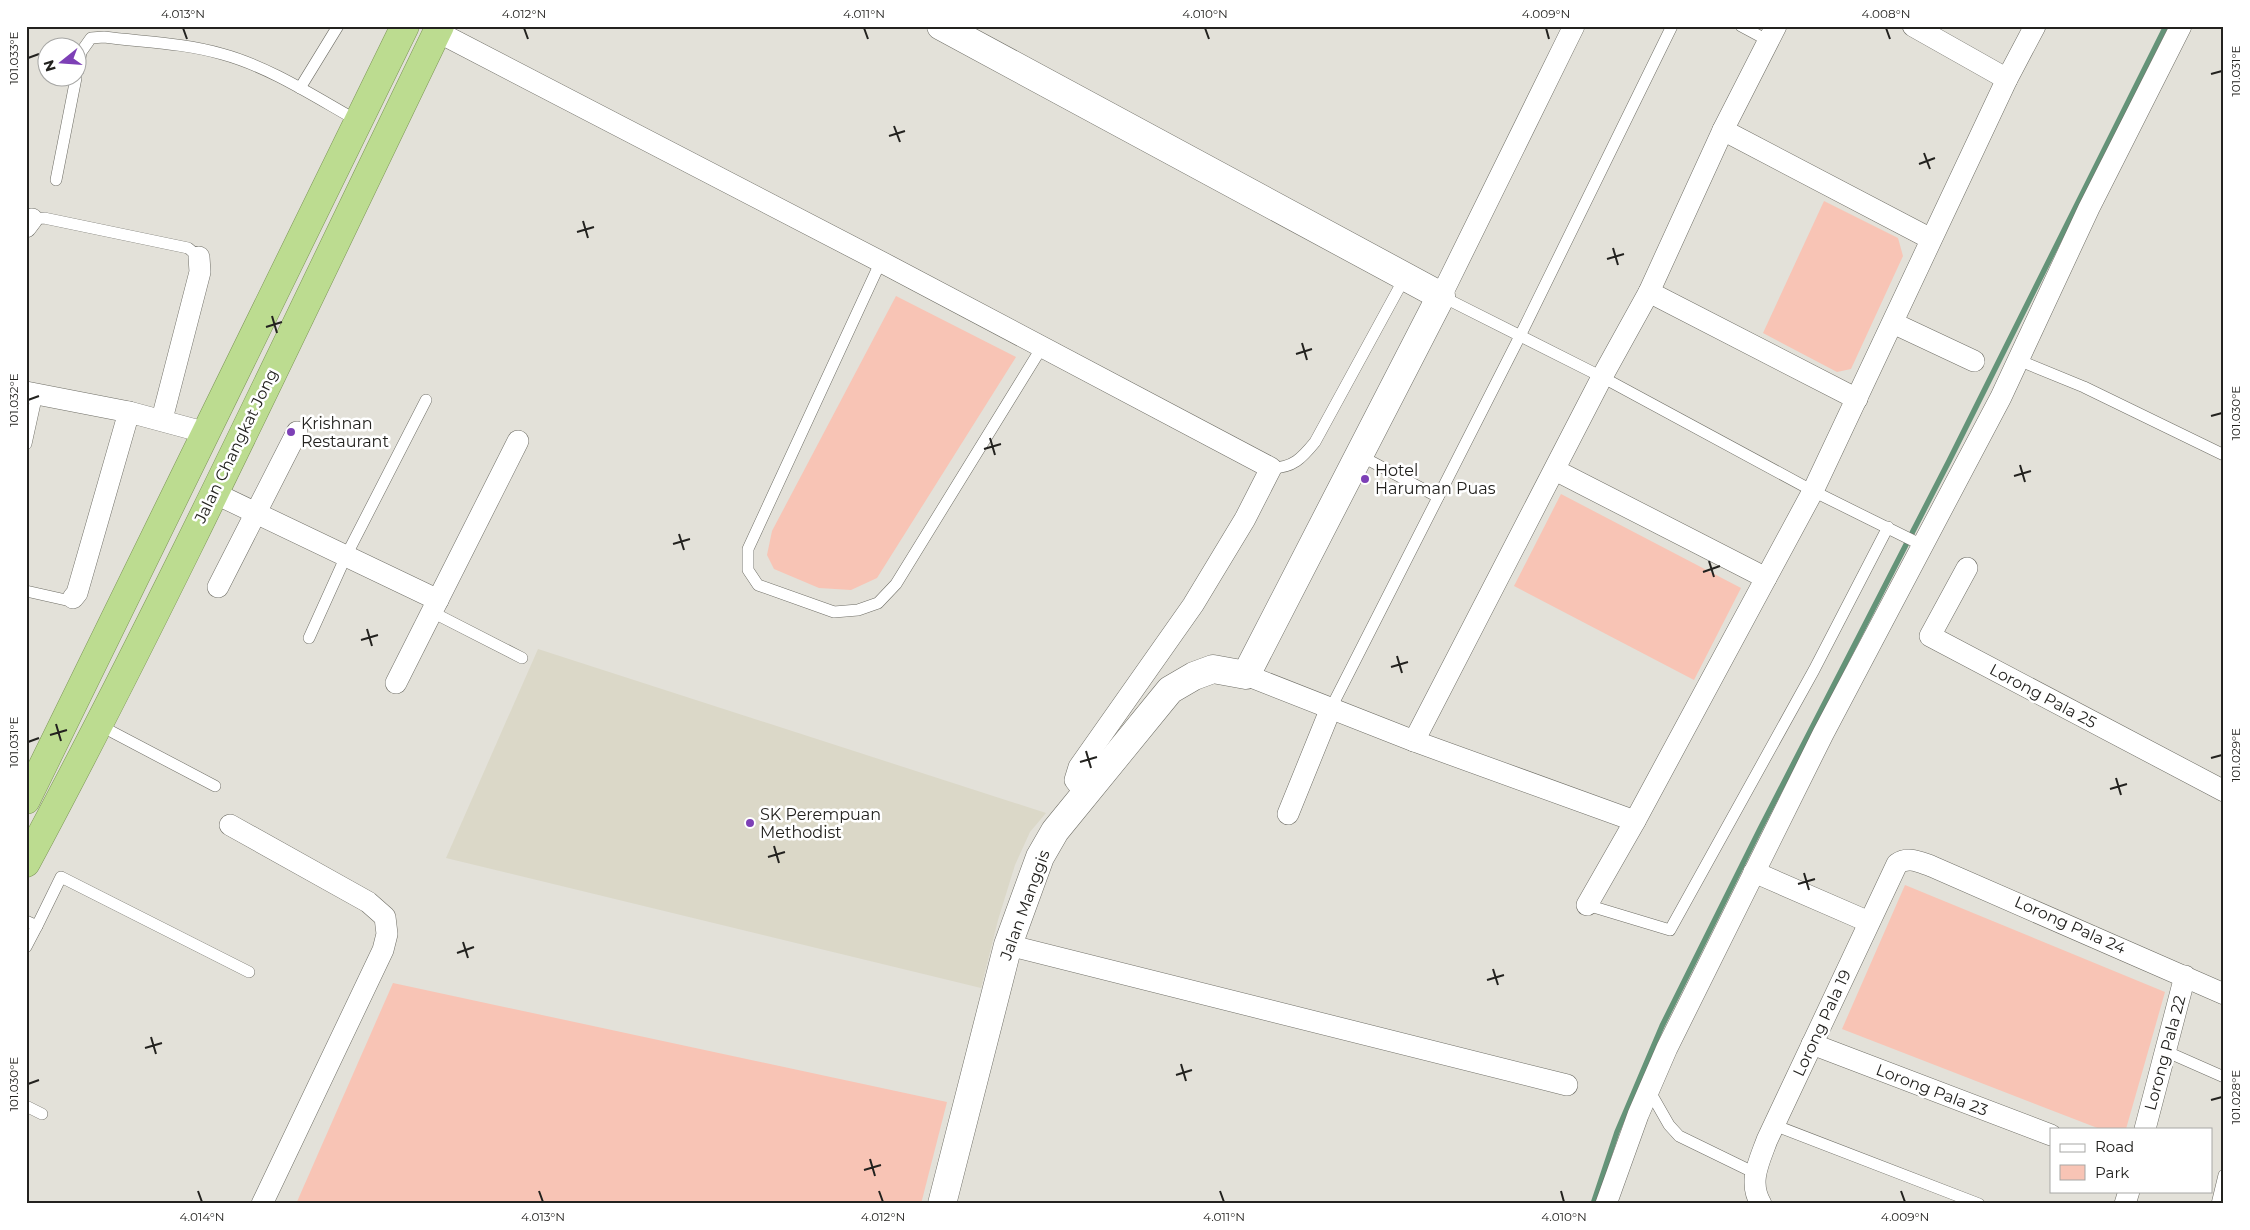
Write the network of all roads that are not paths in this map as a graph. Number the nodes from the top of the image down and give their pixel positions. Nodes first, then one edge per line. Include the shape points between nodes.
1 (338, 26) edge
2 (405, 26) edge
3 (941, 26) edge
4 (1574, 26) edge
5 (1672, 26) edge
6 (1742, 26) edge
7 (1913, 26) edge
8 (2036, 26) edge
9 (2181, 26) edge
10 (439, 29) edge
11 (1772, 33) edge
12 (88, 42) edge
13 (2007, 78) junction
14 (74, 88) edge
15 (300, 88) junction
16 (358, 121) junction
17 (1723, 130) junction
18 (56, 180) dead end
19 (29, 223) edge
20 (1931, 239) junction
21 (199, 257) joint
22 (881, 261) junction
23 (1405, 277) junction
24 (1649, 292) junction
25 (1440, 296) junction
26 (1893, 323) junction
27 (1520, 336) junction
28 (1042, 346) junction
29 (2018, 360) junction
30 (1974, 361) dead end
31 (1602, 377) junction
32 (32, 393) edge
33 (1857, 399) junction
34 (426, 400) dead end
35 (129, 412) junction
36 (162, 419) junction
37 (298, 432) dead end
38 (207, 433) junction
39 (518, 441) dead end
40 (26, 444) edge
41 (1359, 455) junction
42 (2224, 455) edge
43 (1271, 468) junction
44 (1555, 470) junction
45 (1813, 491) junction
46 (214, 493) junction
47 (1438, 496) junction
48 (257, 513) junction
49 (1890, 529) junction
50 (1921, 545) junction
51 (346, 556) junction
52 (1967, 568) dead end
53 (1766, 578) junction
54 (218, 587) dead end
55 (26, 592) edge
56 (73, 598) joint
57 (435, 606) junction
58 (309, 638) dead end
59 (522, 658) dead end
60 (1246, 675) junction
61 (396, 683) dead end
62 (1331, 708) junction
63 (99, 725) junction
64 (1414, 741) junction
65 (34, 766) edge
66 (70, 783) junction
67 (215, 786) dead end
68 (2224, 791) edge
69 (1085, 793) junction
70 (26, 800) edge
71 (1288, 814) dead end
72 (1635, 822) junction
73 (230, 825) dead end
74 (1914, 860) joint
75 (26, 863) edge
76 (1754, 872) junction
77 (1586, 905) joint
78 (1870, 922) junction
79 (32, 924) edge
80 (1008, 945) junction
81 (26, 947) edge
82 (249, 972) dead end
83 (2184, 976) junction
84 (2224, 994) edge
85 (1812, 1044) junction
86 (2165, 1051) junction
87 (2224, 1077) edge
88 (1567, 1084) dead end
89 (1649, 1090) junction
90 (26, 1106) edge
91 (42, 1114) dead end
92 (1774, 1125) junction
93 (2145, 1128) edge
94 (2050, 1135) edge
95 (1755, 1173) junction
96 (2224, 1175) edge
97 (2129, 1192) edge
98 (1760, 1203) edge
99 (262, 1204) edge
100 (942, 1204) edge
101 (1606, 1204) edge
102 (1979, 1204) edge
103 (2125, 1204) edge
104 (2216, 1204) edge

1 - 15 lane
2 - 16 highway, Jalan Changkat Jong
3 - 23 street
4 - 25 street
5 - 27 lane
6 - 11 lane
7 - 13 street
8 - 13 street
9 - 29 street via 2089,208
10 - 22 street
10 - 46 highway, Jalan Changkat Jong
11 - 17 street
12 - 15 lane via 91,38 104,37 221,54 251,64
13 - 20 street
14 - 18 lane
15 - 16 lane
16 - 38 highway, Jalan Changkat Jong
17 - 20 street
17 - 24 street
19 - 21 lane via 44,218 188,248
20 - 26 street
21 - 36 street via 200,272
22 - 28 street
22 - 28 lane via 748,549 748,570 758,585 834,612 858,610 878,603 896,584
23 - 25 street
23 - 43 lane via 1315,442 1300,460 1285,468
24 - 31 street
24 - 33 street
25 - 27 lane
25 - 41 street
26 - 30 street
26 - 33 street
27 - 31 lane
27 - 47 lane
28 - 43 street
29 - 42 lane via 2084,387
29 - 50 street
31 - 44 street
31 - 45 lane
32 - 35 street
32 - 40 lane
33 - 45 street
34 - 51 lane
35 - 36 street
35 - 56 street
36 - 38 street
37 - 48 street
38 - 65 highway, Jalan Changkat Jong
39 - 57 street
41 - 47 lane
41 - 60 street
43 - 69 street via 1245,519 1193,605 1078,767 1075,780
44 - 53 street
44 - 64 street
45 - 49 lane
45 - 53 street
46 - 48 street
46 - 63 highway, Jalan Changkat Jong
47 - 62 lane
48 - 51 street
48 - 54 street
49 - 50 lane
49 - 77 lane via 1670,930
50 - 76 street
51 - 57 street
51 - 58 lane
52 - 68 street, Lorong Pala 25 via 1930,636
53 - 72 street
55 - 56 lane via 66,600
57 - 59 lane
57 - 61 street
60 - 62 street
60 - 69 street, Jalan Manggis via 1213,669 1170,690
62 - 64 street
62 - 71 street
63 - 66 highway, Jalan Changkat Jong
63 - 67 lane
64 - 72 street
65 - 66 street
65 - 70 highway, Jalan Changkat Jong
66 - 75 highway, Jalan Changkat Jong
69 - 80 street, Jalan Manggis via 1055,831 1040,857
72 - 77 street
73 - 99 street via 368,902 385,917 387,934 383,950
74 - 78 street, Lorong Pala 19 via 1896,864
74 - 83 street, Lorong Pala 24
76 - 78 street
76 - 89 street
78 - 85 street, Lorong Pala 19
79 - 81 lane
79 - 82 lane via 61,877
80 - 88 street
80 - 100 street, Jalan Manggis
83 - 84 street, Lorong Pala 24
83 - 86 street, Lorong Pala 22
85 - 92 street, Lorong Pala 19
85 - 94 street, Lorong Pala 23
86 - 87 lane
86 - 93 street, Lorong Pala 22
89 - 95 lane via 1669,1126 1679,1136
89 - 101 street
90 - 91 lane
92 - 95 street, Lorong Pala 19
92 - 102 lane
95 - 98 street, Lorong Pala 19 via 1754,1189
96 - 104 lane
97 - 103 street

